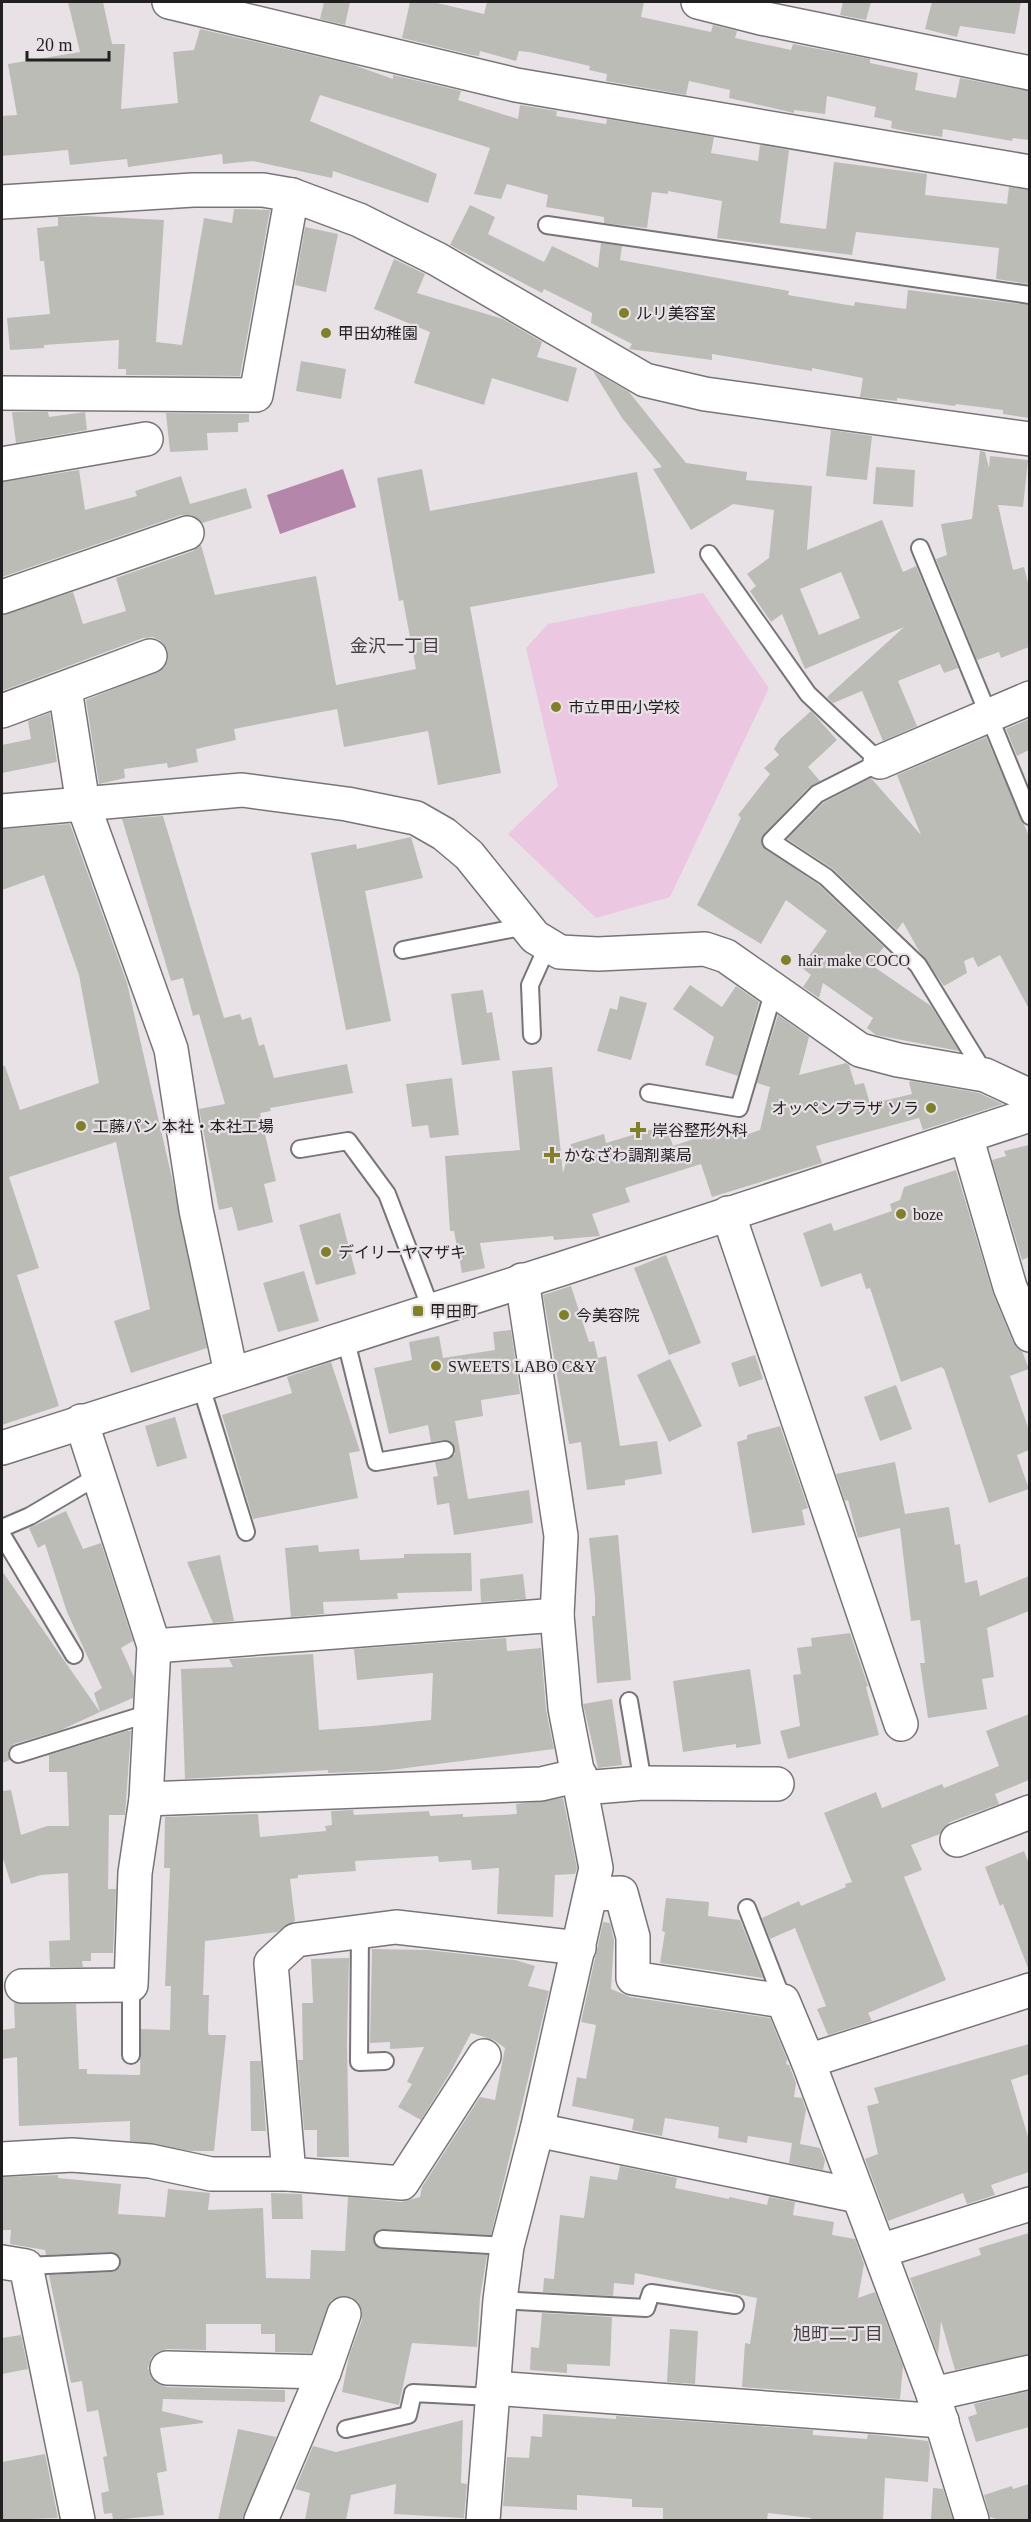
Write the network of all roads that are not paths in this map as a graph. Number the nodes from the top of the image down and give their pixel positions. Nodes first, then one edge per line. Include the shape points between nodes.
1 (169, 2) edge
2 (699, 2) edge
3 (1029, 73) edge
4 (1029, 172) edge
5 (292, 195) junction
6 (2, 202) edge
7 (547, 225) dead end
8 (1029, 295) edge
9 (2, 393) edge
10 (146, 439) dead end
11 (1029, 439) edge
12 (2, 464) edge
13 (187, 533) dead end
14 (920, 548) dead end
15 (709, 554) dead end
16 (2, 597) edge
17 (150, 656) dead end
18 (65, 689) junction
19 (1029, 698) edge
20 (2, 711) edge
21 (989, 714) junction
22 (880, 762) junction
23 (83, 804) junction
24 (2, 811) edge
25 (1029, 816) edge
26 (537, 936) junction
27 (403, 950) dead end
28 (774, 990) junction
29 (532, 1035) dead end
30 (985, 1075) junction
31 (650, 1093) dead end
32 (1029, 1096) edge
33 (1029, 1115) edge
34 (966, 1136) junction
35 (300, 1149) dead end
36 (728, 1213) junction
37 (522, 1280) junction
38 (1020, 1283) edge
39 (431, 1309) junction
40 (1029, 1335) edge
41 (345, 1337) junction
42 (231, 1373) junction
43 (200, 1383) junction
44 (81, 1421) junction
45 (2, 1448) edge
46 (445, 1450) dead end
47 (98, 1476) junction
48 (2, 1528) edge
49 (246, 1532) dead end
50 (2, 1535) edge
51 (557, 1615) junction
52 (154, 1646) junction
53 (74, 1655) dead end
54 (629, 1701) dead end
55 (150, 1713) junction
56 (901, 1724) dead end
57 (18, 1754) dead end
58 (581, 1781) junction
59 (643, 1783) junction
60 (777, 1784) dead end
61 (146, 1799) junction
62 (1029, 1812) edge
63 (957, 1840) dead end
64 (591, 1894) junction
65 (747, 1908) dead end
66 (360, 1931) junction
67 (579, 1948) junction
68 (22, 1986) dead end
69 (131, 1986) junction
70 (1029, 1990) edge
71 (783, 2001) junction
72 (131, 2055) dead end
73 (484, 2056) dead end
74 (385, 2061) dead end
75 (808, 2061) junction
76 (537, 2130) junction
77 (2, 2159) edge
78 (289, 2174) junction
79 (858, 2196) junction
80 (1029, 2204) edge
81 (382, 2239) dead end
82 (507, 2246) junction
83 (880, 2251) junction
84 (111, 2262) dead end
85 (14, 2264) edge
86 (500, 2300) junction
87 (735, 2305) dead end
88 (344, 2314) dead end
89 (167, 2368) dead end
90 (324, 2372) junction
91 (1029, 2372) edge
92 (493, 2393) junction
93 (937, 2408) junction
94 (346, 2429) dead end
95 (78, 2520) edge
96 (261, 2520) edge
97 (483, 2520) edge
98 (972, 2520) edge

1 - 4 street via 516,85
2 - 3 street
5 - 6 street via 263,190 193,190
5 - 9 street via 256,395
5 - 11 street via 359,219 437,258 645,380 705,394
7 - 8 lane
10 - 12 street
13 - 16 street
14 - 21 lane
15 - 22 lane via 808,694
17 - 18 street
18 - 20 street
18 - 23 street
19 - 21 street
21 - 22 street
21 - 25 lane
22 - 30 lane via 817,794 771,841 826,877 918,965
23 - 24 street
23 - 26 street via 242,790 416,818 469,855
23 - 42 street via 171,1048 196,1210
26 - 27 lane
26 - 28 street via 560,952 705,949 726,957
26 - 29 lane via 530,985
28 - 30 street via 860,1050
28 - 31 lane via 740,1108
30 - 32 street
33 - 34 street
34 - 36 street
34 - 38 street
35 - 39 lane via 348,1141 387,1194
36 - 37 street
36 - 56 street
37 - 39 street
37 - 51 street via 561,1536
38 - 40 street
39 - 41 street
41 - 42 street
41 - 46 lane via 376,1462
42 - 43 street
43 - 44 street
43 - 49 lane
44 - 45 street
44 - 47 street
47 - 48 lane
47 - 52 street
50 - 53 lane
51 - 52 street
51 - 58 street via 565,1708
52 - 55 street
54 - 59 lane
55 - 57 lane
55 - 61 street
58 - 59 street
58 - 61 street
58 - 64 street via 596,1868
59 - 60 street
61 - 69 street via 135,1873
62 - 63 street
64 - 67 street
64 - 71 street via 621,1893 633,1937 633,1978
65 - 71 lane
66 - 67 street via 396,1927
66 - 74 lane via 359,2062
66 - 78 street via 296,1940 271,1964
67 - 76 street
68 - 69 street
69 - 72 lane
70 - 75 street
71 - 75 street
73 - 78 street via 402,2183
75 - 79 street
76 - 79 street
76 - 82 street
77 - 78 street via 72,2155 150,2161 211,2174
79 - 83 street
80 - 83 street
81 - 82 lane
82 - 86 street
83 - 93 street
84 - 85 lane
85 - 95 street
86 - 87 lane via 646,2308 651,2293
86 - 92 street
88 - 90 street
89 - 90 street
90 - 96 street
91 - 93 street
92 - 93 street
92 - 94 lane via 413,2393 408,2415
92 - 97 street
93 - 98 street

